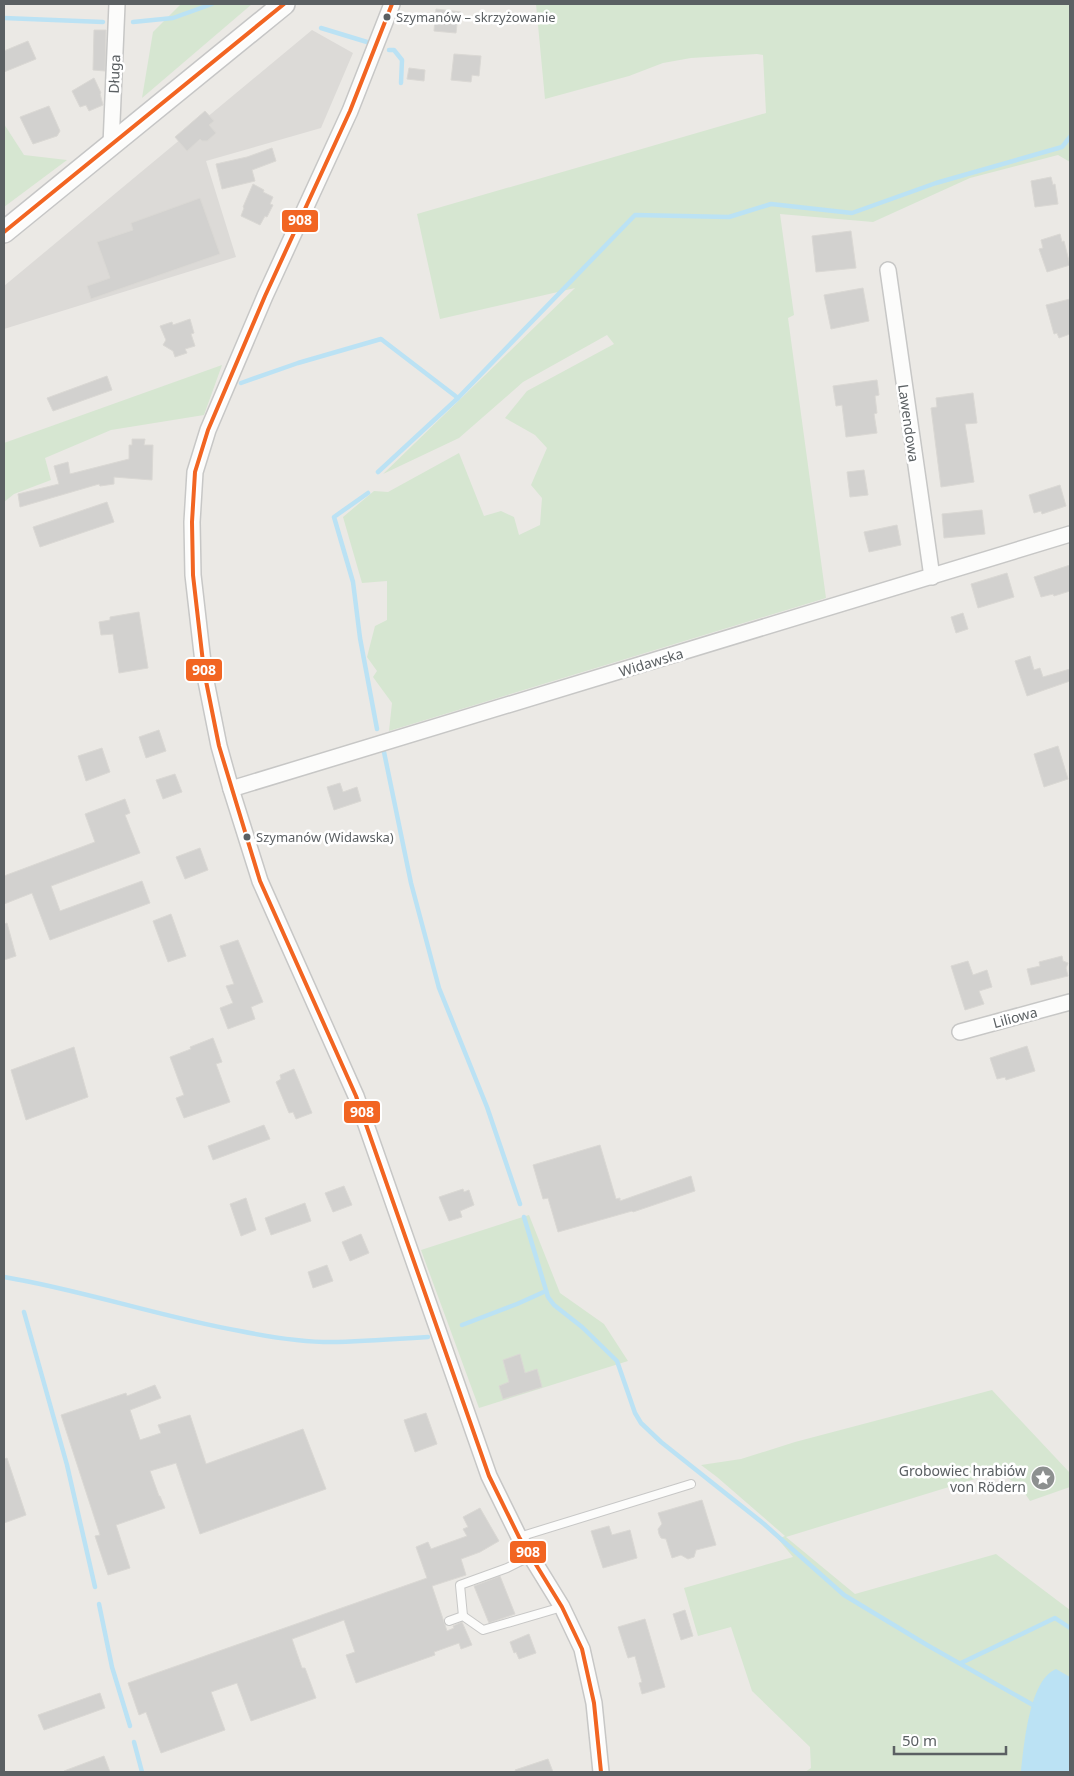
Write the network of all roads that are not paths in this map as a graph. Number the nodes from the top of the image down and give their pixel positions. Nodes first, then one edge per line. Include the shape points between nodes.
1 (117, 4) edge
2 (284, 4) edge
3 (392, 4) edge
4 (111, 145) junction
5 (4, 232) edge
6 (888, 270) dead end
7 (1070, 534) edge
8 (932, 577) junction
9 (231, 790) junction
10 (1070, 1002) edge
11 (960, 1032) dead end
12 (692, 1484) dead end
13 (519, 1537) junction
14 (531, 1556) junction
15 (562, 1607) junction
16 (463, 1616) junction
17 (449, 1621) dead end
18 (601, 1772) edge

1 - 4 street, Długa
2 - 4 main road
3 - 9 street via 350,111 208,430 196,472 192,522 193,575 204,670
4 - 5 main road
6 - 8 street, Lawendowa
7 - 8 street, Widawska
8 - 9 street, Widawska
9 - 13 street via 260,881 356,1096 489,1476
10 - 11 street, Liliowa
12 - 13 lane
13 - 14 street
14 - 15 street
14 - 16 lane via 460,1585
15 - 16 lane via 483,1630
15 - 18 street via 582,1649 594,1703
16 - 17 lane

